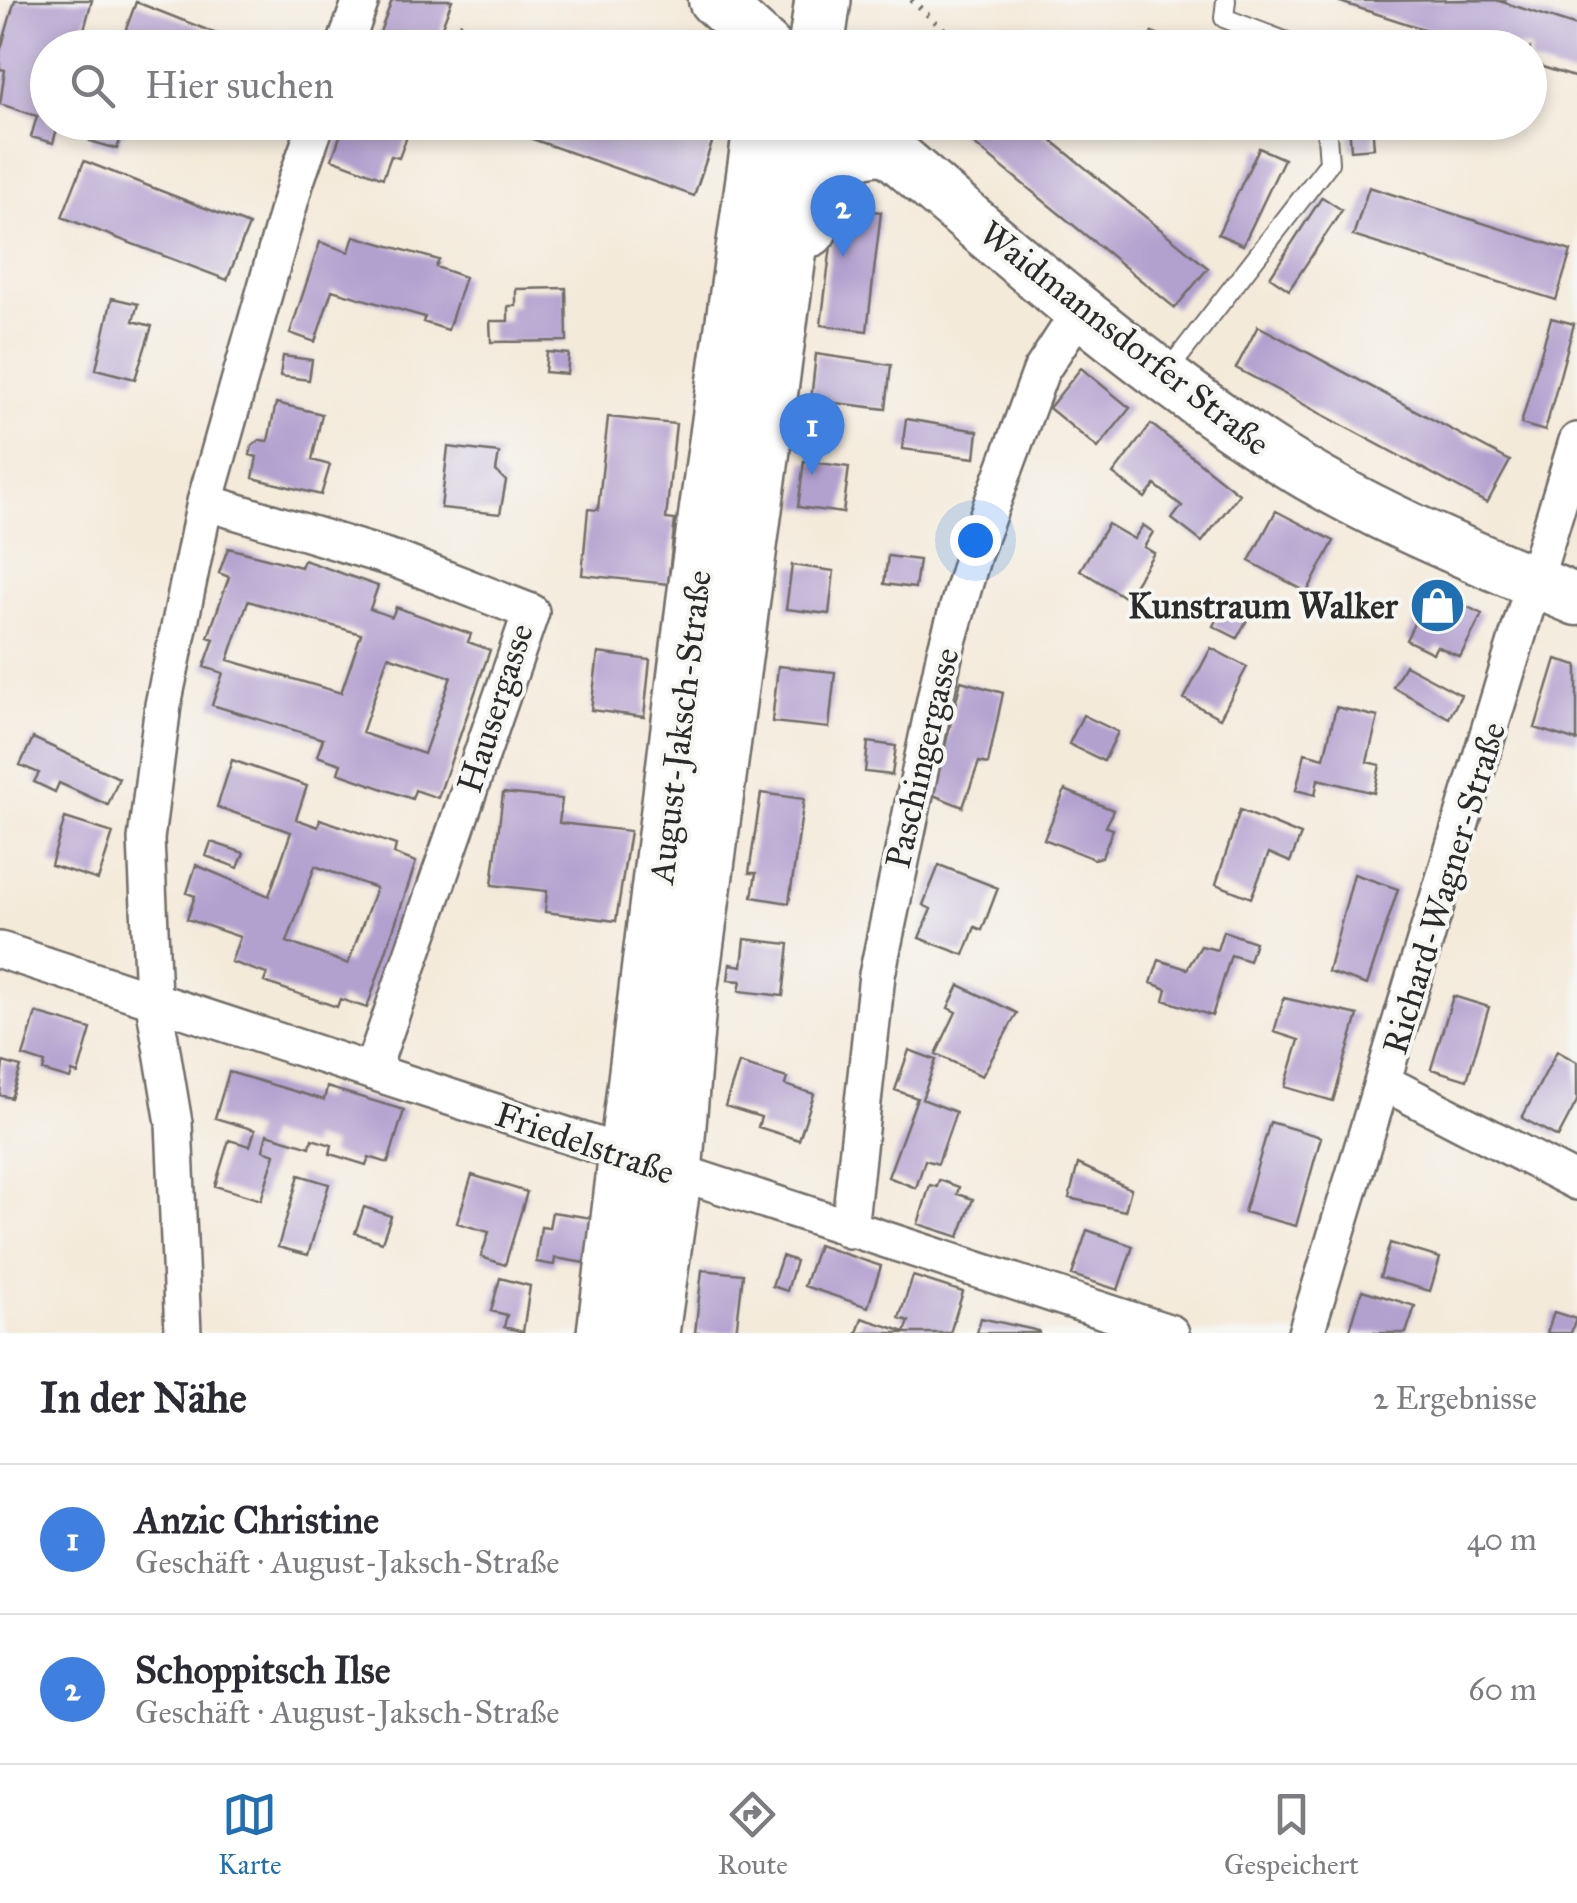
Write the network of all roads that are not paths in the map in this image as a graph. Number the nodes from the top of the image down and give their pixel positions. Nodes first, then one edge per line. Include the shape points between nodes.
1 (361, 0) edge
2 (714, 0) edge
3 (786, 0) edge
4 (823, 0) edge
5 (1226, 0) edge
6 (350, 30) edge
7 (747, 30) edge
8 (782, 30) edge
9 (819, 30) edge
10 (1256, 30) edge
11 (311, 140) edge
12 (759, 140) edge
13 (803, 140) edge
14 (870, 140) edge
15 (877, 140) edge
16 (1327, 140) edge
17 (785, 270) junction
18 (1080, 311) junction
19 (1164, 376) junction
20 (1577, 441) edge
21 (205, 502) junction
22 (1557, 591) edge
23 (0, 950) edge
24 (153, 996) junction
25 (372, 1070) junction
26 (1385, 1083) junction
27 (651, 1165) junction
28 (1577, 1182) edge
29 (848, 1230) junction
30 (183, 1333) edge
31 (605, 1333) edge
32 (651, 1333) edge
33 (1171, 1333) edge
34 (1306, 1333) edge

1 - 6 street
2 - 7 street
3 - 8 main road
4 - 9 main road
5 - 10 lane via 1224,18
11 - 21 street
12 - 27 main road, August-Jaksch-Straße via 695,598
13 - 17 main road, August-Jaksch-Straße
14 - 17 main road via 832,170
15 - 18 street, Waidmannsdorfer Straße
16 - 19 lane via 1329,162
17 - 27 main road, August-Jaksch-Straße via 691,974
18 - 19 street, Waidmannsdorfer Straße
18 - 29 street, Paschingergasse via 1040,371 944,652 877,975
19 - 22 street, Waidmannsdorfer Straße via 1273,454 1402,522
20 - 22 street, Richard-Wagner-Straße
21 - 24 street via 163,705 146,839
21 - 25 street, Hausergasse via 397,560 531,612
22 - 26 street, Richard-Wagner-Straße
23 - 24 street, Friedelstraße
24 - 25 street, Friedelstraße
24 - 30 street via 174,1123
25 - 27 street, Friedelstraße
26 - 28 street
26 - 34 street, Richard-Wagner-Straße
27 - 29 street, Friedelstraße
27 - 31 main road, August-Jaksch-Straße
27 - 32 main road, August-Jaksch-Straße
29 - 33 street, Friedelstraße

